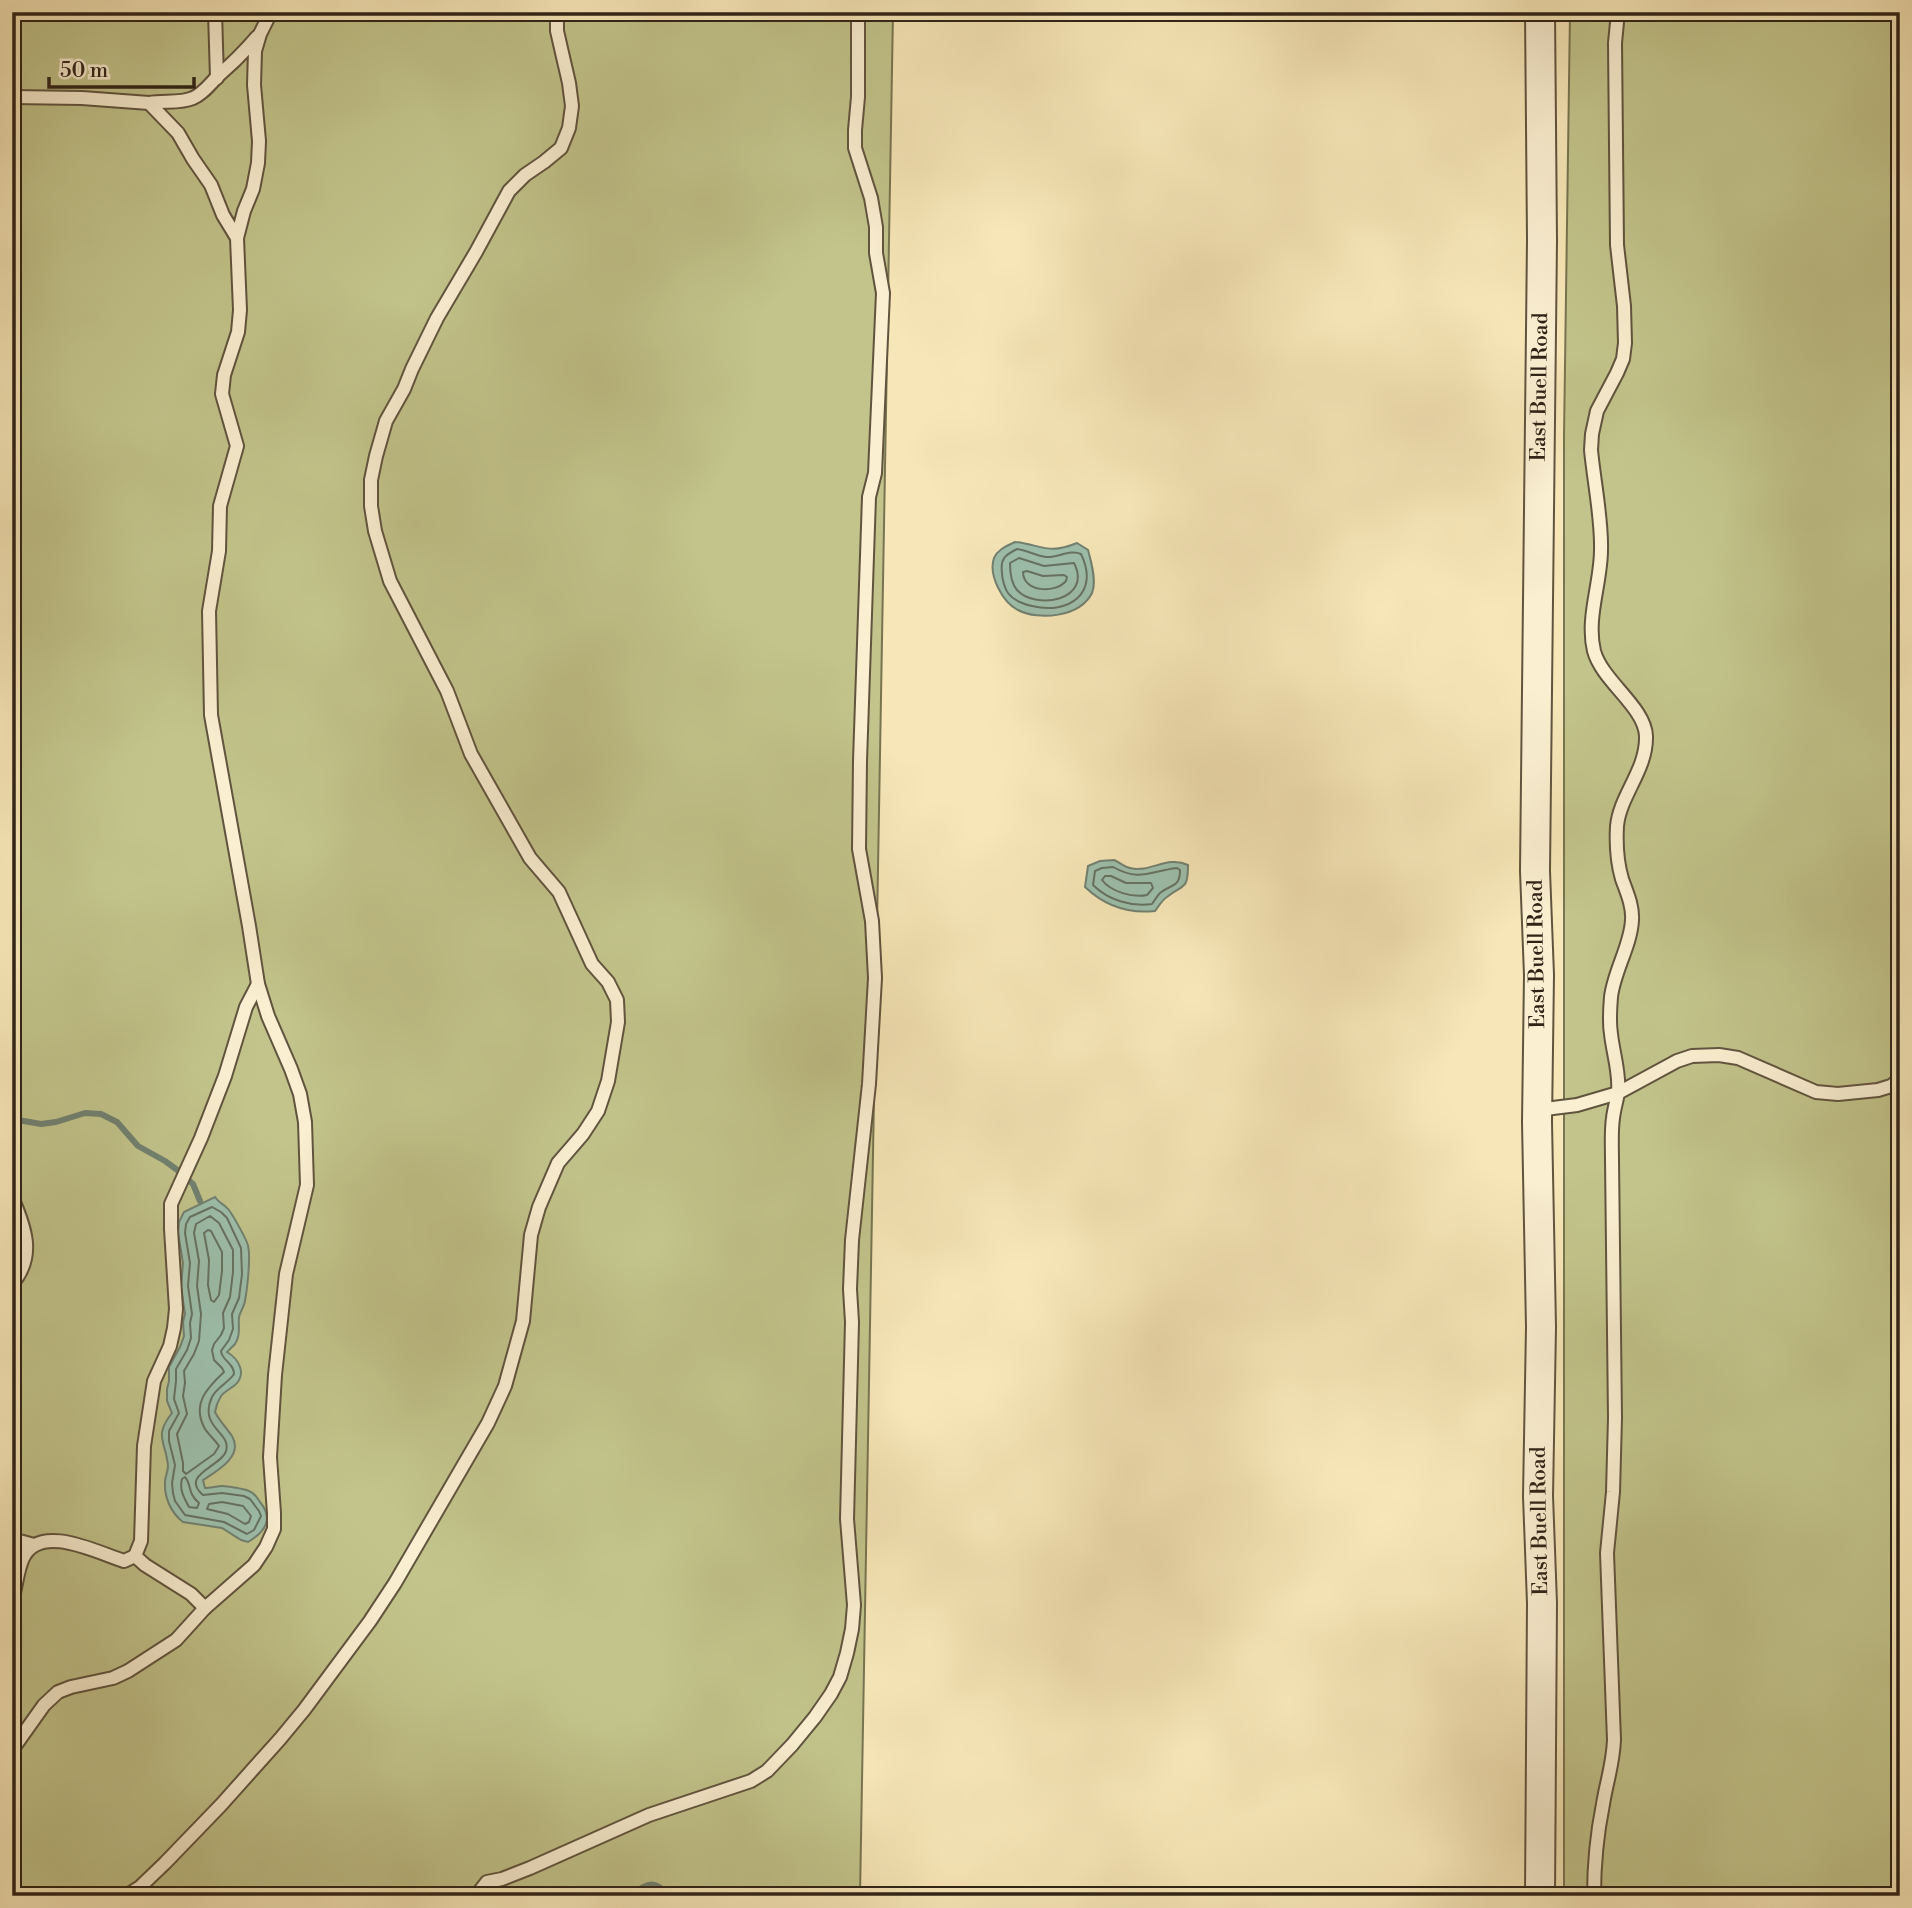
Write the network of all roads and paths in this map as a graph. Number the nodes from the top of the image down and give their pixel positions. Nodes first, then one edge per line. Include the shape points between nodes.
1 (215, 12) edge
2 (271, 12) edge
3 (557, 12) edge
4 (858, 12) edge
5 (1540, 12) edge
6 (1618, 12) edge
7 (260, 34) junction
8 (217, 78) junction
9 (12, 96) edge
10 (149, 103) junction
11 (237, 238) junction
12 (258, 984) junction
13 (1900, 1079) edge
14 (1900, 1088) edge
15 (1618, 1093) junction
16 (1537, 1110) junction
17 (1900, 1126) edge
18 (12, 1197) edge
19 (12, 1284) edge
20 (12, 1539) edge
21 (34, 1545) junction
22 (135, 1556) junction
23 (12, 1601) edge
24 (205, 1608) junction
25 (12, 1750) edge
26 (126, 1896) edge
27 (481, 1896) edge
28 (1540, 1896) edge
29 (1594, 1896) edge

1 - 8 lane
2 - 7 lane
3 - 26 lane via 572,106 569,128 561,148 509,191 437,318 386,421 370,506 390,580 447,691 471,754 530,858 559,892 592,964 617,1000 608,1081 598,1111 558,1163 539,1207 531,1235 523,1321 505,1386 395,1583 304,1710 221,1805 141,1887
4 - 27 lane via 855,148 871,198 883,293 875,473 869,497 860,761 859,849 872,921 875,978 851,1252 847,1518 852,1629 831,1695 767,1771 751,1782 649,1815 530,1868 486,1882
5 - 16 street, East Buell Road
6 - 15 lane via 1617,245 1625,343 1623,359 1597,411 1592,434 1601,549 1593,632 1598,660 1646,732 1637,778 1617,824 1618,861 1632,909 1631,931 1611,1001
7 - 8 lane
7 - 11 lane via 254,51 258,163
8 - 10 lane via 192,99
9 - 10 lane
10 - 11 lane via 178,133
11 - 12 lane via 238,332 222,394 237,446 220,506 219,551 209,611 211,715
12 - 22 lane via 201,1138 171,1204 176,1309 170,1346 154,1381 144,1446 141,1541
12 - 24 lane via 300,1094 307,1185 280,1320 270,1457 274,1529 254,1565
13 - 15 lane via 1878,1090 1815,1092 1738,1059 1692,1056
14 - 17 lane
15 - 16 lane
15 - 29 lane via 1612,1160 1615,1418 1607,1553 1614,1740
16 - 28 street, East Buell Road
18 - 19 lane via 23,1223 27,1254 22,1273
20 - 21 lane
21 - 22 lane via 51,1540 124,1561
21 - 23 lane via 23,1557
22 - 24 lane
24 - 25 lane via 176,1640 128,1671 58,1692

